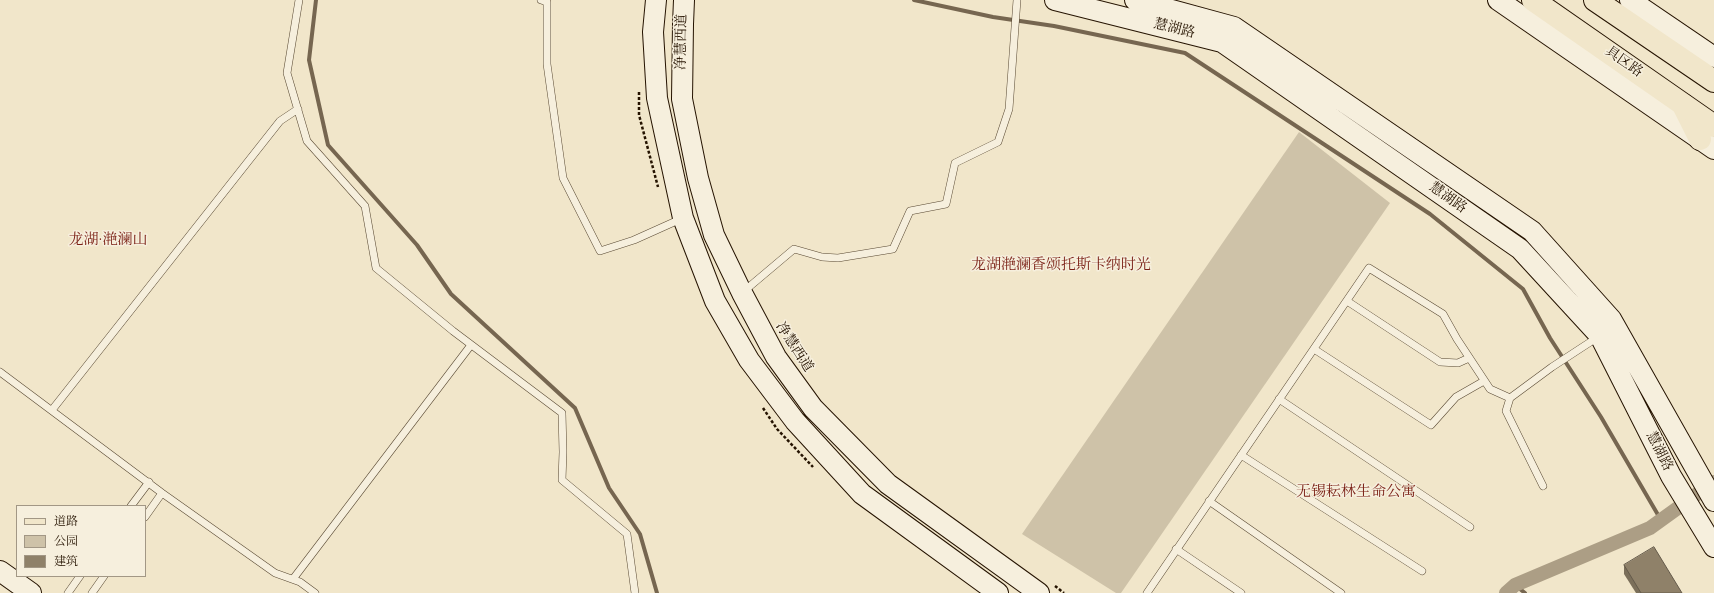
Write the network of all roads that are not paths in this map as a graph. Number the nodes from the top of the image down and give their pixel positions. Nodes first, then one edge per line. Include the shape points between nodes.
1 (299, 0) edge
2 (541, 0) edge
3 (656, 0) edge
4 (684, 0) edge
5 (1017, 0) edge
6 (1055, 0) edge
7 (1135, 0) edge
8 (1498, 0) edge
9 (1533, 0) edge
10 (1595, 0) edge
11 (1630, 0) edge
12 (1714, 57) edge
13 (1714, 81) edge
14 (298, 109) junction
15 (1709, 138) edge
16 (683, 218) junction
17 (742, 293) junction
18 (1347, 301) junction
19 (1600, 336) junction
20 (471, 345) junction
21 (1314, 349) junction
22 (1469, 358) junction
23 (0, 372) edge
24 (1484, 381) junction
25 (1510, 398) junction
26 (1279, 400) junction
27 (52, 410) junction
28 (1241, 455) junction
29 (148, 482) junction
30 (1543, 486) dead end
31 (162, 493) junction
32 (1209, 501) junction
33 (1714, 501) edge
34 (132, 505) edge
35 (146, 516) edge
36 (1470, 527) dead end
37 (1709, 540) edge
38 (1176, 548) junction
39 (0, 571) edge
40 (1422, 571) dead end
41 (79, 577) edge
42 (103, 577) edge
43 (293, 579) junction
44 (1045, 588) edge
45 (31, 593) edge
46 (68, 593) edge
47 (92, 593) edge
48 (315, 593) edge
49 (635, 593) edge
50 (998, 593) edge
51 (1147, 593) edge
52 (1241, 593) edge
53 (1341, 593) edge

1 - 14 lane via 287,73
2 - 16 lane via 547,2 547,64 563,178 600,251 634,240
3 - 16 street, 净慧西道 via 653,32 657,98
4 - 17 street, 净慧西道 via 682,99 698,178 714,235
5 - 17 lane via 1009,109 998,142 955,163 946,204 910,211 893,249 838,258 822,257 794,249
6 - 19 street, 慧湖路 via 1222,42 1520,249
7 - 33 street, 慧湖路 via 1234,27 1532,231 1611,319
8 - 15 street
9 - 15 highway, 具区路 via 1683,105
10 - 13 highway
11 - 12 street
14 - 20 lane via 307,141 366,206 376,268
14 - 27 lane via 280,121
16 - 50 street, 净慧西道 via 715,301 749,360 795,421 862,494
17 - 44 street, 净慧西道 via 776,357 813,408 888,484
18 - 21 lane
18 - 22 lane via 1440,362 1458,363
18 - 22 lane via 1369,268 1443,314
19 - 25 lane
19 - 37 street, 慧湖路 via 1671,476
20 - 43 lane
20 - 49 lane via 562,414 562,480 627,534
21 - 24 lane via 1431,425 1456,397
21 - 26 lane
22 - 24 lane
23 - 27 lane
24 - 25 lane via 1490,389
25 - 30 lane via 1506,411
26 - 28 lane
26 - 36 lane
27 - 29 lane
28 - 32 lane
28 - 40 lane
29 - 31 lane
29 - 34 lane
31 - 35 lane
31 - 43 lane via 275,573
32 - 38 lane
32 - 53 lane
38 - 51 lane
38 - 52 lane
39 - 45 street
41 - 46 lane
42 - 47 lane
43 - 48 lane

